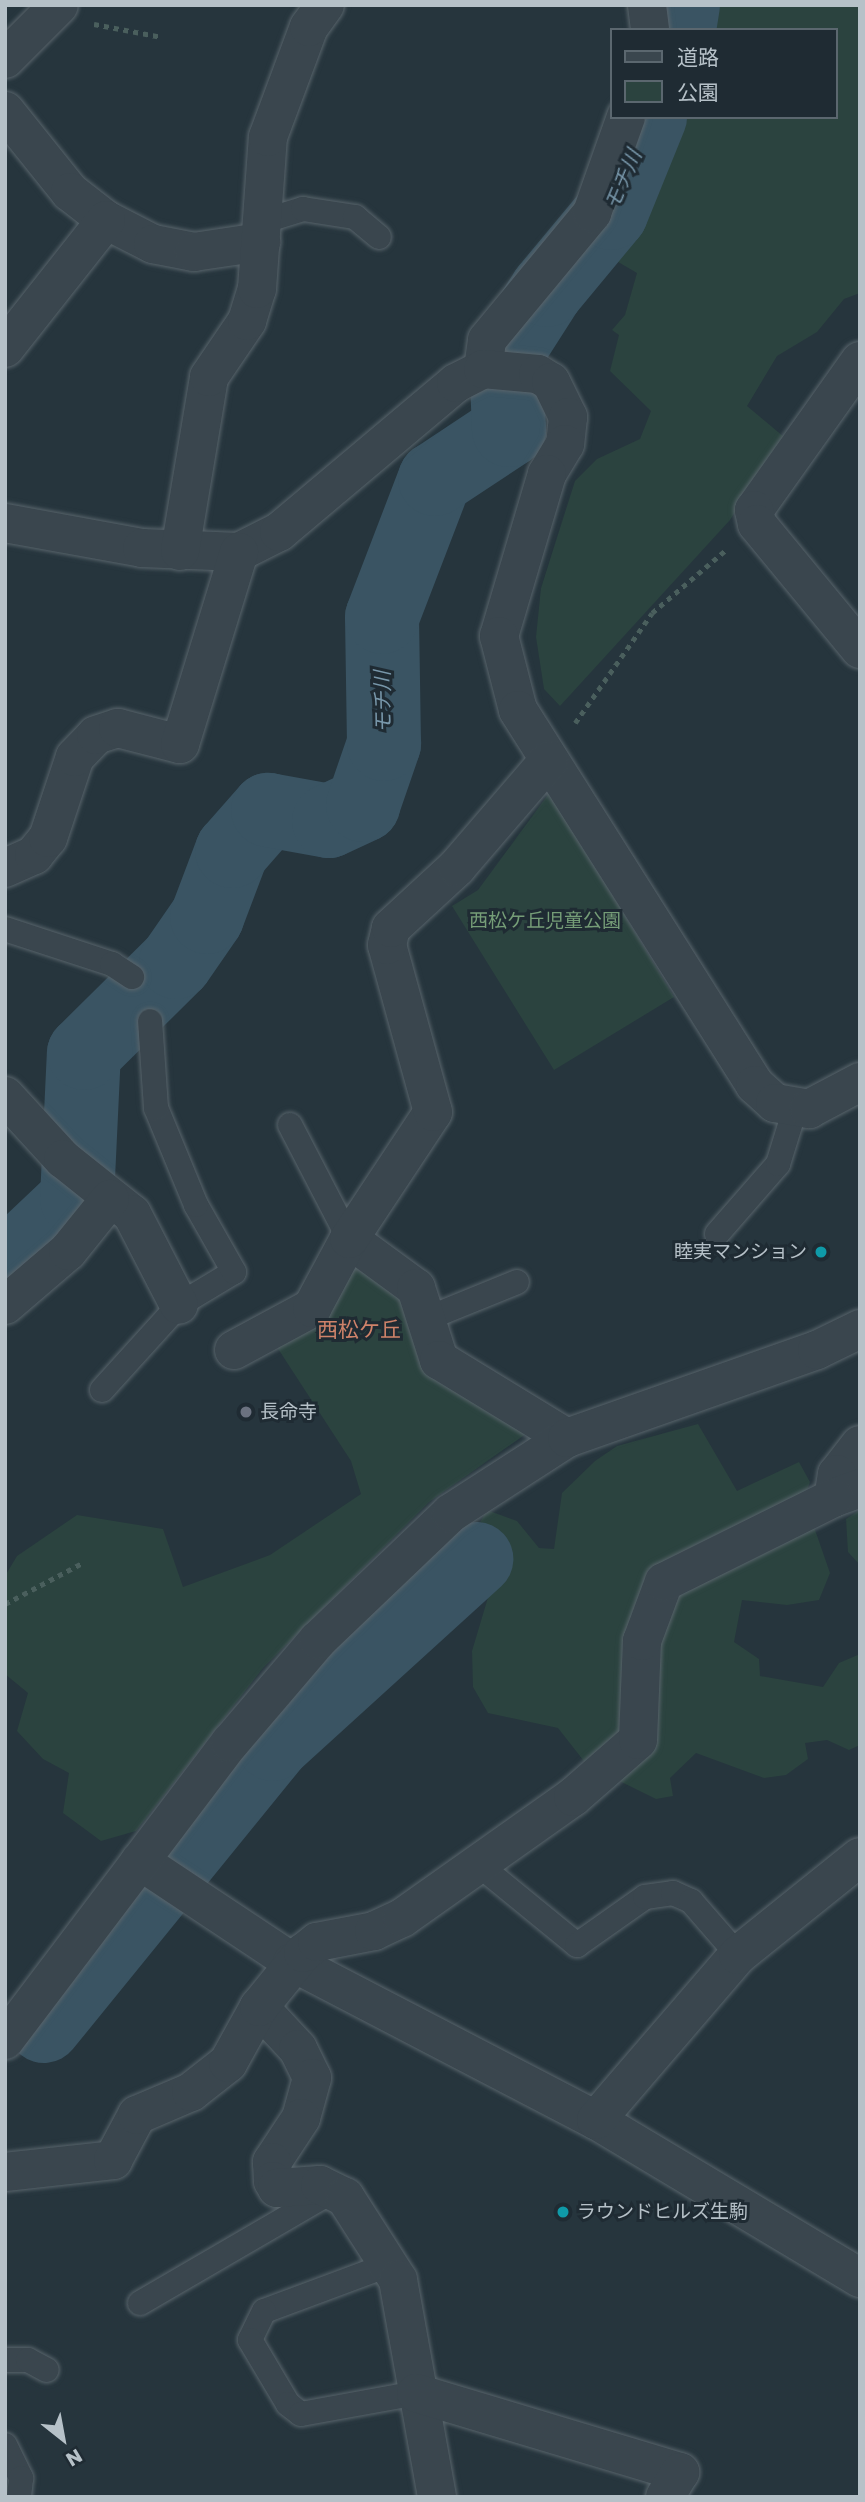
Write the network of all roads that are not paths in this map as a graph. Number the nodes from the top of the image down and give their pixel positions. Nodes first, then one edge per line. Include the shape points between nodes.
1 (325, 5) edge
2 (647, 5) edge
3 (57, 11) edge
4 (650, 28) edge
5 (5, 59) edge
6 (5, 111) edge
7 (625, 119) edge
8 (106, 220) junction
9 (261, 232) junction
10 (379, 237) dead end
11 (5, 348) edge
12 (860, 361) edge
13 (483, 369) junction
14 (5, 523) edge
15 (180, 551) junction
16 (239, 552) junction
17 (860, 649) edge
18 (549, 760) junction
19 (5, 868) edge
20 (5, 929) edge
21 (132, 977) dead end
22 (150, 1021) dead end
23 (860, 1082) edge
24 (5, 1096) edge
25 (795, 1109) junction
26 (290, 1125) dead end
27 (106, 1195) junction
28 (717, 1234) dead end
29 (349, 1239) junction
30 (516, 1282) dead end
31 (5, 1305) edge
32 (179, 1305) junction
33 (426, 1319) junction
34 (860, 1329) edge
35 (234, 1350) dead end
36 (102, 1390) dead end
37 (567, 1438) junction
38 (860, 1445) edge
39 (846, 1493) edge
40 (860, 1857) edge
41 (478, 1864) junction
42 (155, 1871) junction
43 (738, 1955) junction
44 (292, 1962) junction
45 (259, 2007) junction
46 (5, 2040) edge
47 (596, 2120) junction
48 (5, 2172) edge
49 (334, 2190) junction
50 (388, 2265) junction
51 (860, 2278) edge
52 (140, 2303) dead end
53 (5, 2360) edge
54 (47, 2370) dead end
55 (416, 2393) junction
56 (5, 2445) edge
57 (19, 2497) edge
58 (437, 2497) edge
59 (665, 2497) edge

1 - 9 street via 309,27 268,137
2 - 4 street
3 - 5 street
6 - 8 street via 70,192
7 - 13 street via 592,213 487,340
8 - 9 street via 153,244 194,252
8 - 11 street
9 - 10 lane via 303,209 355,218
9 - 15 street via 247,321 209,377
12 - 17 street via 754,510 757,524
13 - 16 street via 407,421 279,532
13 - 18 street via 538,374 551,382 568,417 565,444 547,474 499,636 518,710
14 - 15 street
15 - 16 street
16 - 19 street via 180,744 118,729 96,735 75,757 48,838 34,855
18 - 25 street via 737,1062 775,1103
18 - 29 street via 457,867 391,928 387,945 433,1112
20 - 21 lane via 112,964
22 - 32 lane via 156,1108 196,1205 234,1272
23 - 25 street via 809,1109
24 - 27 street via 62,1159
25 - 28 lane via 778,1164
26 - 29 lane
27 - 31 street via 68,1251
27 - 32 street via 132,1214
29 - 33 street via 416,1288
29 - 35 street via 312,1308
30 - 33 lane
32 - 36 lane
33 - 37 street via 439,1360
34 - 37 street via 804,1355
37 - 42 street via 451,1513 318,1640
38 - 39 street via 837,1474
39 - 41 street via 664,1582 642,1641 638,1740 573,1797
40 - 43 street
41 - 43 lane via 577,1945 645,1897 673,1893 691,1901
41 - 44 street via 402,1918 374,1931 317,1942
42 - 44 street
42 - 46 street
43 - 47 street
44 - 45 street
44 - 47 street
45 - 48 street via 228,2063 191,2092 137,2115 113,2160
45 - 49 street via 298,2049 312,2078 306,2107 272,2162 273,2181 286,2190 320,2185
47 - 51 street
49 - 50 street via 352,2203
49 - 52 lane
50 - 55 street via 398,2280
50 - 55 lane via 264,2311 250,2340 288,2404 301,2414
53 - 54 lane via 28,2360
55 - 58 street
55 - 59 street via 680,2472
56 - 57 lane via 21,2479

